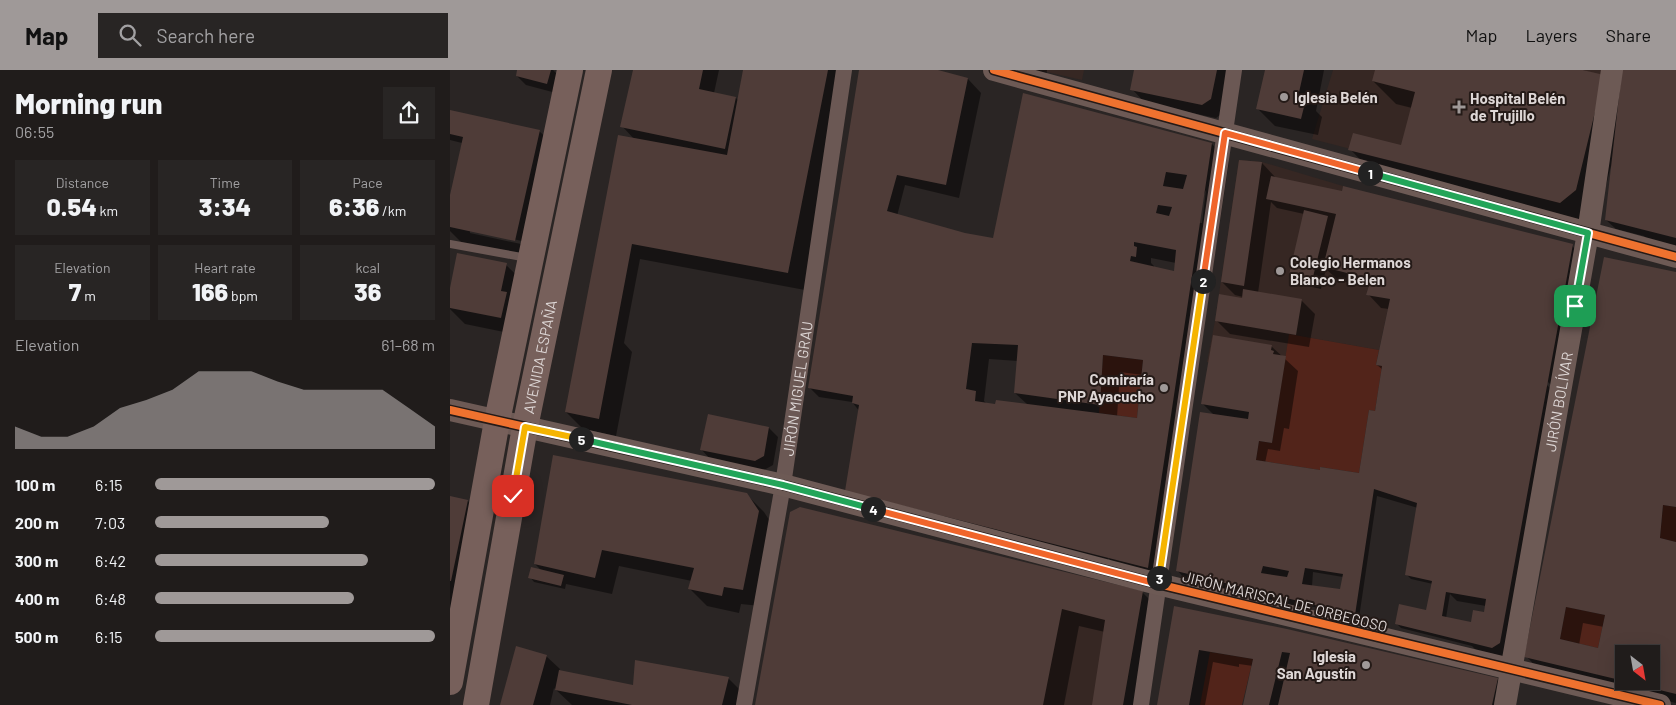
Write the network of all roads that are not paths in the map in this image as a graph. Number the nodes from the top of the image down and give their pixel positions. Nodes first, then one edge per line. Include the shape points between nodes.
1 (570, 70) edge
2 (598, 70) edge
3 (994, 70) edge
4 (1234, 70) edge
5 (1612, 70) edge
6 (842, 71) edge
7 (1225, 133) junction
8 (1588, 233) junction
9 (450, 244) edge
10 (1676, 257) edge
11 (531, 259) junction
12 (450, 410) edge
13 (497, 421) junction
14 (525, 427) junction
15 (783, 485) junction
16 (1158, 584) junction
17 (1511, 670) junction
18 (450, 682) edge
19 (476, 705) edge
20 (744, 705) edge
21 (1141, 705) edge
22 (1504, 705) edge
23 (1660, 705) edge

1 - 11 main road, AVENIDA ESPAÑA
2 - 14 main road, AVENIDA ESPAÑA
3 - 7 street
4 - 7 street
5 - 8 street, JIRÓN BOLÍVAR
6 - 15 street, JIRÓN MIGUEL GRAU
7 - 8 street
7 - 16 street
8 - 10 street
8 - 17 street, JIRÓN BOLÍVAR
9 - 11 lane
11 - 13 main road, AVENIDA ESPAÑA
12 - 13 street, JIRÓN MARISCAL DE ORBEGOSO
13 - 14 street, JIRÓN MARISCAL DE ORBEGOSO
13 - 18 main road, AVENIDA ESPAÑA
14 - 15 street, JIRÓN MARISCAL DE ORBEGOSO
14 - 19 main road, AVENIDA ESPAÑA
15 - 16 street, JIRÓN MARISCAL DE ORBEGOSO
15 - 20 street, JIRÓN MIGUEL GRAU
16 - 17 street, JIRÓN MARISCAL DE ORBEGOSO
16 - 21 street
17 - 22 street, JIRÓN BOLÍVAR
17 - 23 street, JIRÓN MARISCAL DE ORBEGOSO

